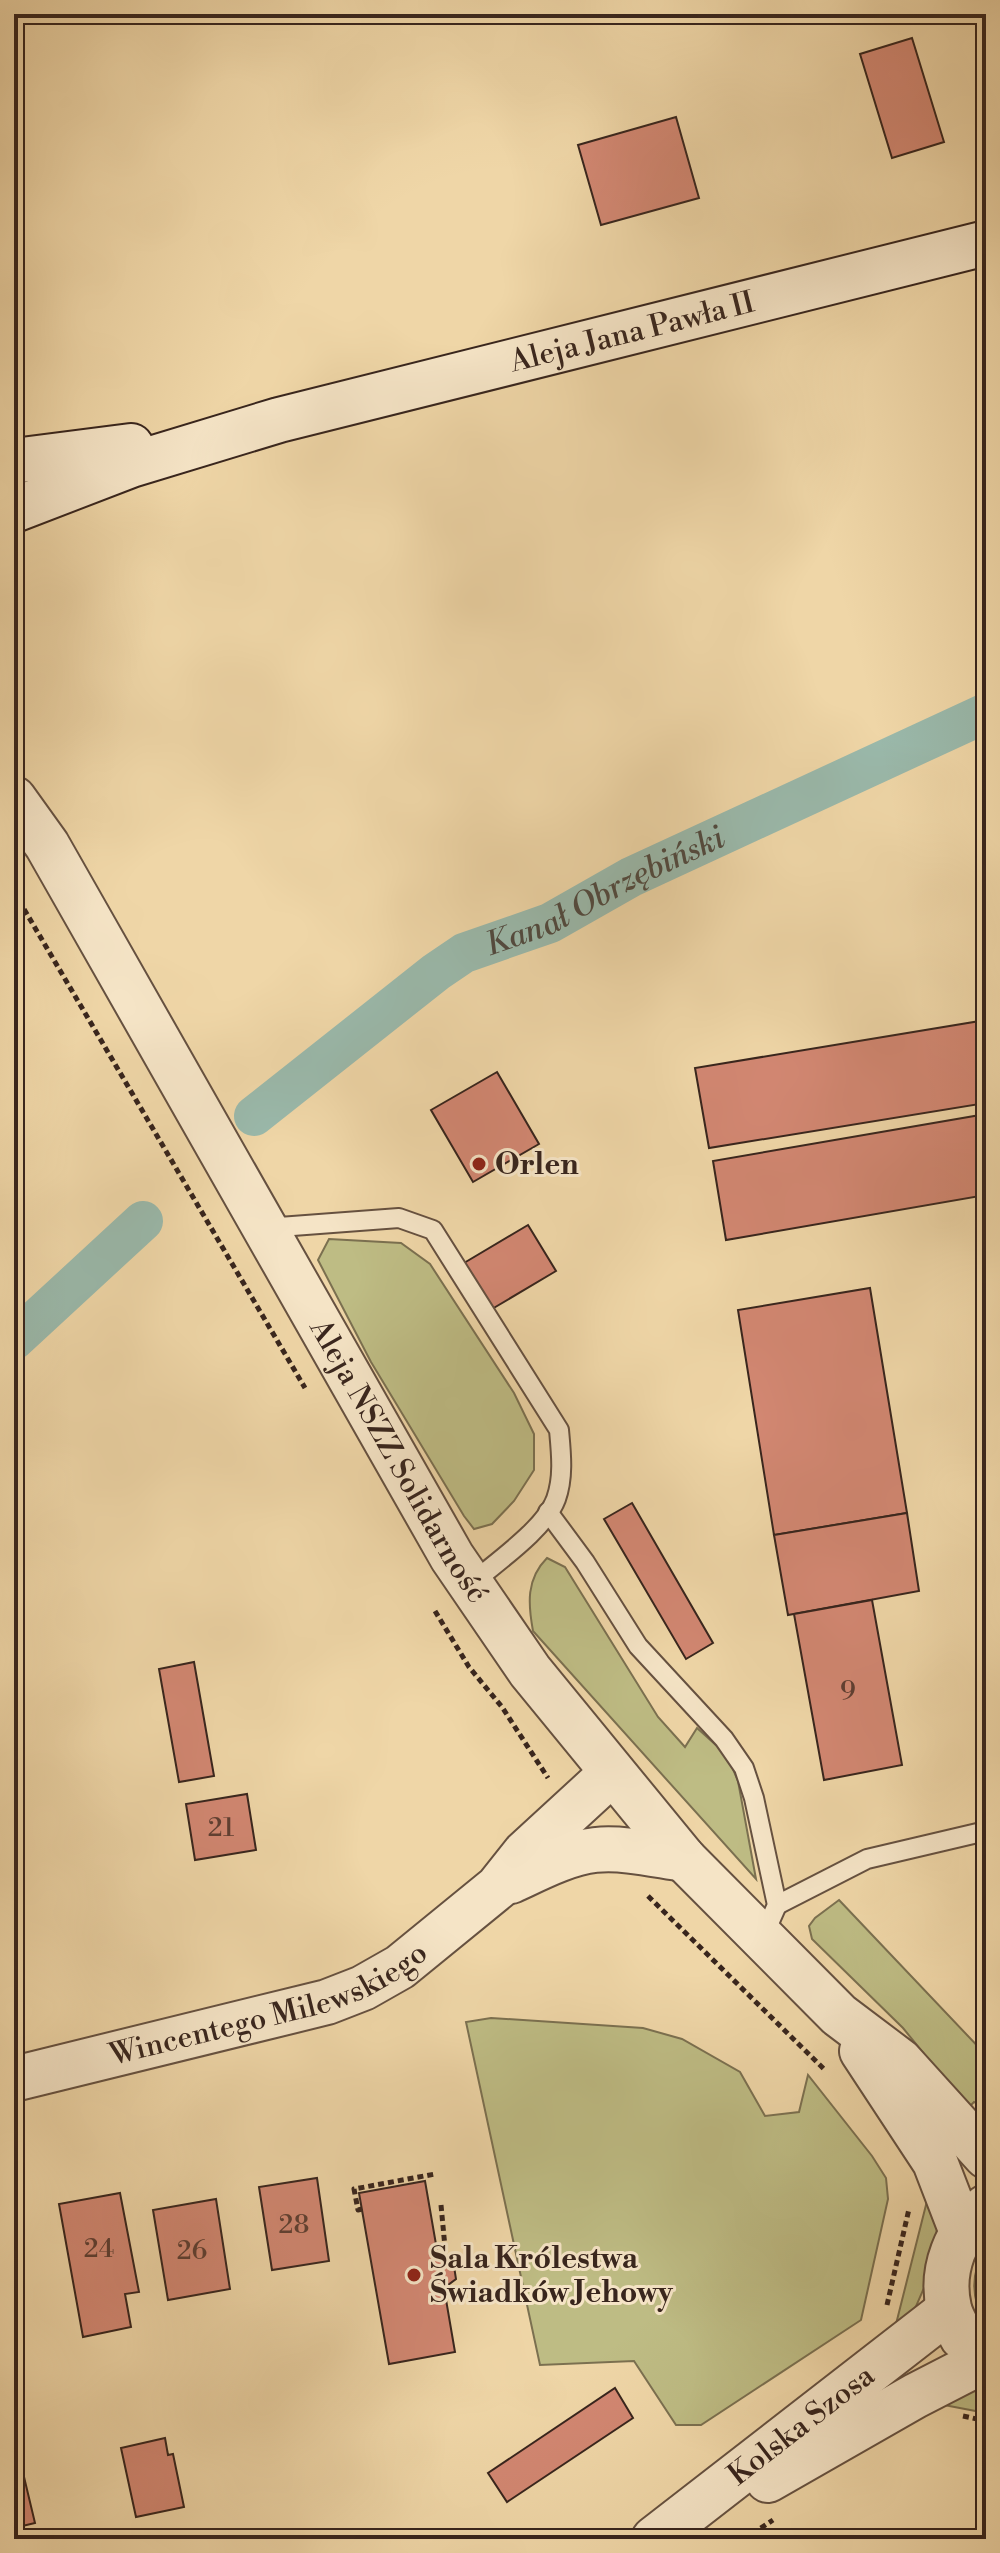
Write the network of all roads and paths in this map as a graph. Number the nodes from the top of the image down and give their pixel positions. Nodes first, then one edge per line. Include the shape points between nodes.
1 (986, 243) edge
2 (279, 420) junction
3 (14, 461) edge
4 (14, 510) edge
5 (14, 769) edge
6 (14, 799) edge
7 (47, 845) junction
8 (264, 1228) junction
9 (548, 1512) junction
10 (471, 1584) junction
11 (612, 1773) junction
12 (986, 1831) edge
13 (684, 1859) junction
14 (498, 1887) junction
15 (769, 1922) junction
16 (839, 2015) junction
17 (14, 2079) edge
18 (986, 2156) edge
19 (435, 2174) dead end
20 (362, 2209) dead end
21 (974, 2219) edge
22 (448, 2240) dead end
23 (446, 2258) dead end
24 (949, 2310) junction
25 (985, 2362) edge
26 (654, 2539) edge
27 (665, 2539) edge

1 - 2 street, Aleja Jana Pawła II
2 - 3 street, Aleja Jana Pawła II
2 - 4 street, Aleja Jana Pawła II via 131,465
5 - 7 street, Aleja NSZZ Solidarność
6 - 7 street, Aleja NSZZ Solidarność
7 - 8 street, Aleja NSZZ Solidarność
8 - 9 lane via 399,1218 433,1230 559,1430 562,1462 556,1500
8 - 10 street, Aleja NSZZ Solidarność
9 - 10 lane
9 - 15 lane via 638,1646 744,1768 754,1798
10 - 11 street, Aleja NSZZ Solidarność via 530,1671
11 - 13 street, Aleja NSZZ Solidarność
11 - 14 street, Wincentego Milewskiego via 525,1853
12 - 15 lane via 867,1859
13 - 14 street, Wincentego Milewskiego via 594,1850
13 - 15 street, Aleja NSZZ Solidarność
14 - 17 street, Wincentego Milewskiego via 400,1967 363,1988 327,2002
15 - 16 street, Aleja NSZZ Solidarność
16 - 18 street, Aleja NSZZ Solidarność via 900,2061
16 - 21 street, Aleja NSZZ Solidarność
19 - 20 path via 354,2189 358,2210
21 - 24 street via 950,2258
22 - 23 path via 441,2205
24 - 25 street via 964,2340
24 - 26 street, Kolska Szosa
25 - 27 street, Kolska Szosa

